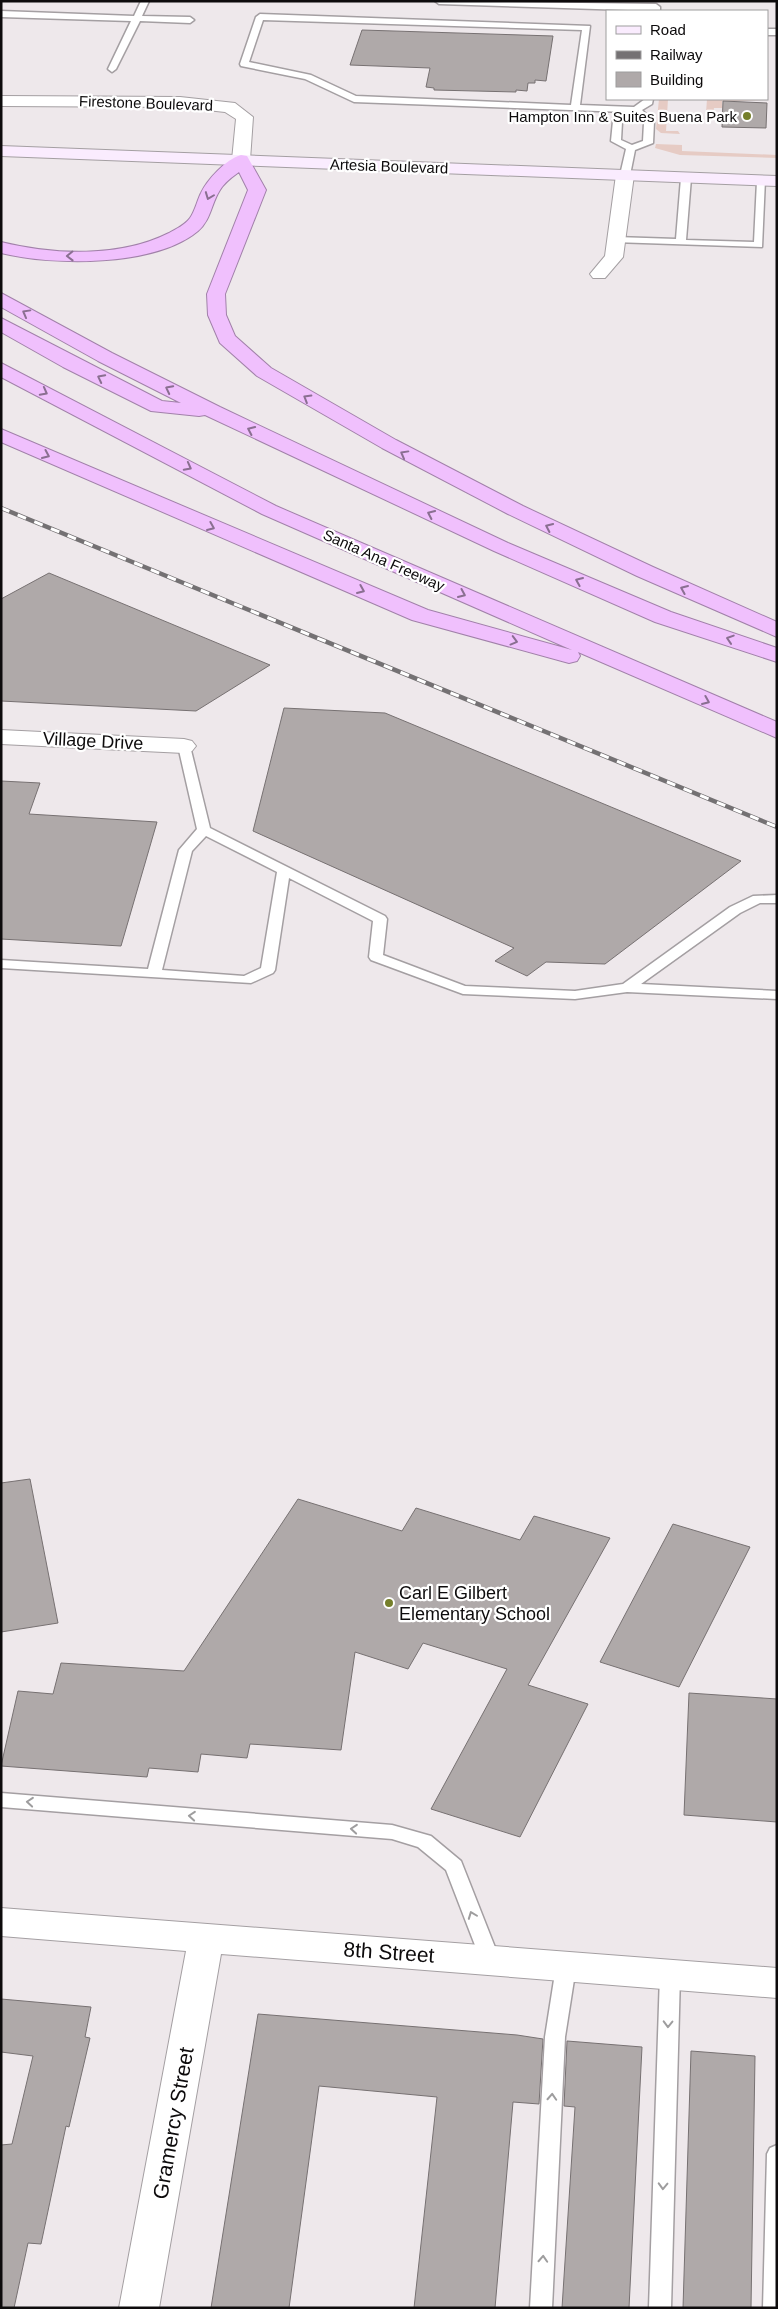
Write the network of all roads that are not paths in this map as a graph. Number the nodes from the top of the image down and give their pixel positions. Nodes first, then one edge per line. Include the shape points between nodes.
1 (145, 1) edge
2 (439, 1) edge
3 (445, 1) edge
4 (656, 7) edge
5 (1, 14) edge
6 (137, 18) junction
7 (190, 20) dead end
8 (112, 68) dead end
9 (650, 100) edge
10 (1, 101) edge
11 (575, 108) junction
12 (637, 110) junction
13 (631, 148) junction
14 (1, 151) edge
15 (240, 160) junction
16 (625, 175) junction
17 (686, 178) junction
18 (769, 181) edge
19 (616, 240) junction
20 (681, 243) junction
21 (1, 247) edge
22 (599, 274) dead end
23 (1, 299) edge
24 (1, 324) edge
25 (1, 369) edge
26 (213, 412) junction
27 (1, 436) edge
28 (777, 630) edge
29 (777, 654) edge
30 (662, 682) junction
31 (777, 731) edge
32 (1, 737) edge
33 (184, 746) joint
34 (204, 830) junction
35 (284, 869) junction
36 (777, 899) edge
37 (1, 964) edge
38 (154, 974) junction
39 (627, 988) junction
40 (777, 995) edge
41 (1, 1800) edge
42 (1, 1922) edge
43 (206, 1938) junction
44 (490, 1960) junction
45 (566, 1967) junction
46 (670, 1975) junction
47 (777, 1983) edge
48 (777, 2154) edge
49 (139, 2308) edge
50 (541, 2308) edge
51 (660, 2308) edge
52 (774, 2308) edge

1 - 6 lane
2 - 3 lane
3 - 4 lane
5 - 6 lane
6 - 7 lane
6 - 8 lane
9 - 12 lane
10 - 15 street, Firestone Boulevard via 180,102 229,108 244,117
11 - 11 lane via 354,99 308,77 244,64 260,17 587,28
11 - 12 lane
12 - 13 lane via 649,122 648,143
12 - 13 lane via 618,121 616,140
13 - 16 lane
14 - 15 main road, Artesia Boulevard
15 - 16 main road, Artesia Boulevard
15 -> 21 highway via 211,190 202,215 187,231 164,241 122,252 75,256 50,256
28 -> 15 highway via 638,569 429,467 298,393 241,353 227,339 221,327 216,294 256,190
16 - 17 main road, Artesia Boulevard
16 - 19 street
17 - 18 main road, Artesia Boulevard
17 - 20 lane
18 - 20 lane via 759,245
19 - 20 lane
19 - 22 street via 614,257
26 -> 23 highway
26 -> 24 highway via 158,407
25 -> 30 highway, Santa Ana Freeway via 268,510
29 -> 26 highway via 663,617 501,547
27 -> 30 highway via 420,616
30 -> 31 highway, Santa Ana Freeway
32 - 33 street, Village Drive
33 - 34 lane
34 - 35 lane
34 - 38 lane via 186,850
35 - 38 lane via 268,970 246,980
35 - 39 lane via 380,918 376,957 463,990 575,995
36 - 39 lane via 758,899 735,910
37 - 38 lane
39 - 40 lane
44 -> 41 lane via 454,1866 424,1842 392,1832
42 - 43 street, 8th Street
43 - 44 street, 8th Street
43 - 49 street, Gramercy Street
44 - 45 street, 8th Street
45 - 46 street, 8th Street
50 -> 45 lane via 555,2037
46 - 47 street, 8th Street
46 -> 51 lane
48 - 52 lane

